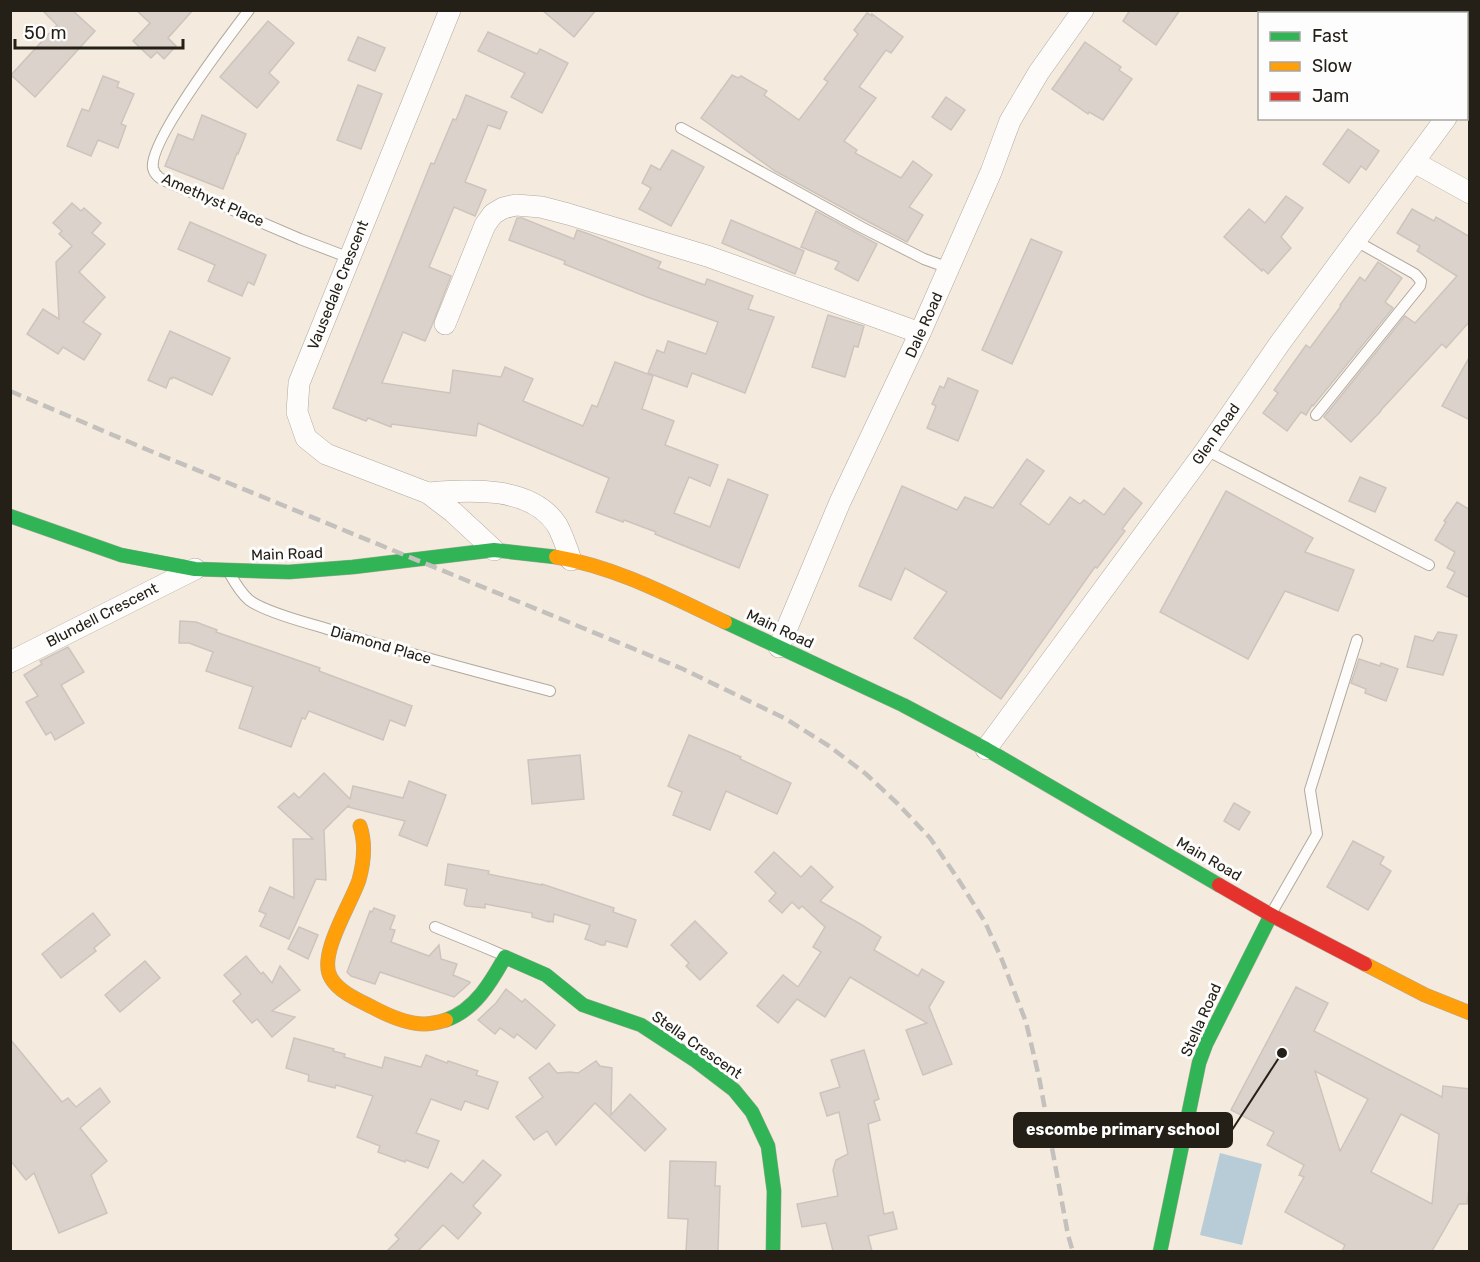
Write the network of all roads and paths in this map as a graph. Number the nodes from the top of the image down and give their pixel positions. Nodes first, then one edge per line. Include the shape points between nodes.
1 (249, 10) edge
2 (450, 10) edge
3 (1083, 10) edge
4 (1445, 120) edge
5 (681, 128) dead end
6 (1414, 162) junction
7 (1470, 193) edge
8 (1356, 241) junction
9 (350, 258) junction
10 (949, 268) junction
11 (445, 324) dead end
12 (920, 333) junction
13 (1316, 415) dead end
14 (1206, 450) junction
15 (428, 493) junction
16 (10, 516) edge
17 (494, 550) junction
18 (571, 560) junction
19 (1429, 565) dead end
20 (195, 569) junction
21 (229, 571) junction
22 (1357, 640) dead end
23 (778, 647) junction
24 (10, 662) edge
25 (550, 691) dead end
26 (986, 749) junction
27 (360, 826) dead end
28 (1271, 915) junction
29 (435, 927) dead end
30 (505, 957) junction
31 (1470, 1013) edge
32 (773, 1251) edge
33 (1160, 1251) edge

1 - 9 lane, Amethyst Place via 164,134 153,168 156,175 170,183
2 - 9 street, Vausedale Crescent
3 - 10 street, Dale Road via 1010,120
4 - 6 street, Glen Road
5 - 10 lane via 861,227
6 - 7 street
6 - 8 street, Glen Road
8 - 13 lane via 1415,274 1420,286
8 - 14 street, Glen Road
9 - 15 street, Vausedale Crescent via 299,383 297,412 306,438 326,454
10 - 12 street, Dale Road
11 - 12 street via 485,225 493,214 516,205 568,214 707,256
12 - 23 street, Dale Road via 840,502
14 - 19 lane
14 - 26 street, Glen Road
15 - 17 street, Vausedale Crescent
15 - 18 street, Vausedale Crescent via 497,493 537,505 557,525
16 - 20 main road, Main Road via 121,555
17 - 18 main road, Main Road
17 - 21 main road, Main Road via 331,569
18 - 23 main road, Main Road via 650,587
20 - 21 main road, Main Road
20 - 24 street, Blundell Crescent
21 - 25 lane, Diamond Place via 249,600 270,610 379,645
22 - 28 lane via 1310,790 1317,834
23 - 26 main road, Main Road
26 - 28 main road, Main Road
27 - 30 main road via 364,858 327,959 326,968 336,984 371,1007 425,1024 453,1018 464,1011 492,982
28 - 31 main road, Main Road via 1425,995
28 - 33 main road, Stella Road via 1199,1063
29 - 30 lane
30 - 32 main road, Stella Crescent via 546,975 583,1005 641,1025 734,1090 752,1112 768,1146 774,1191

